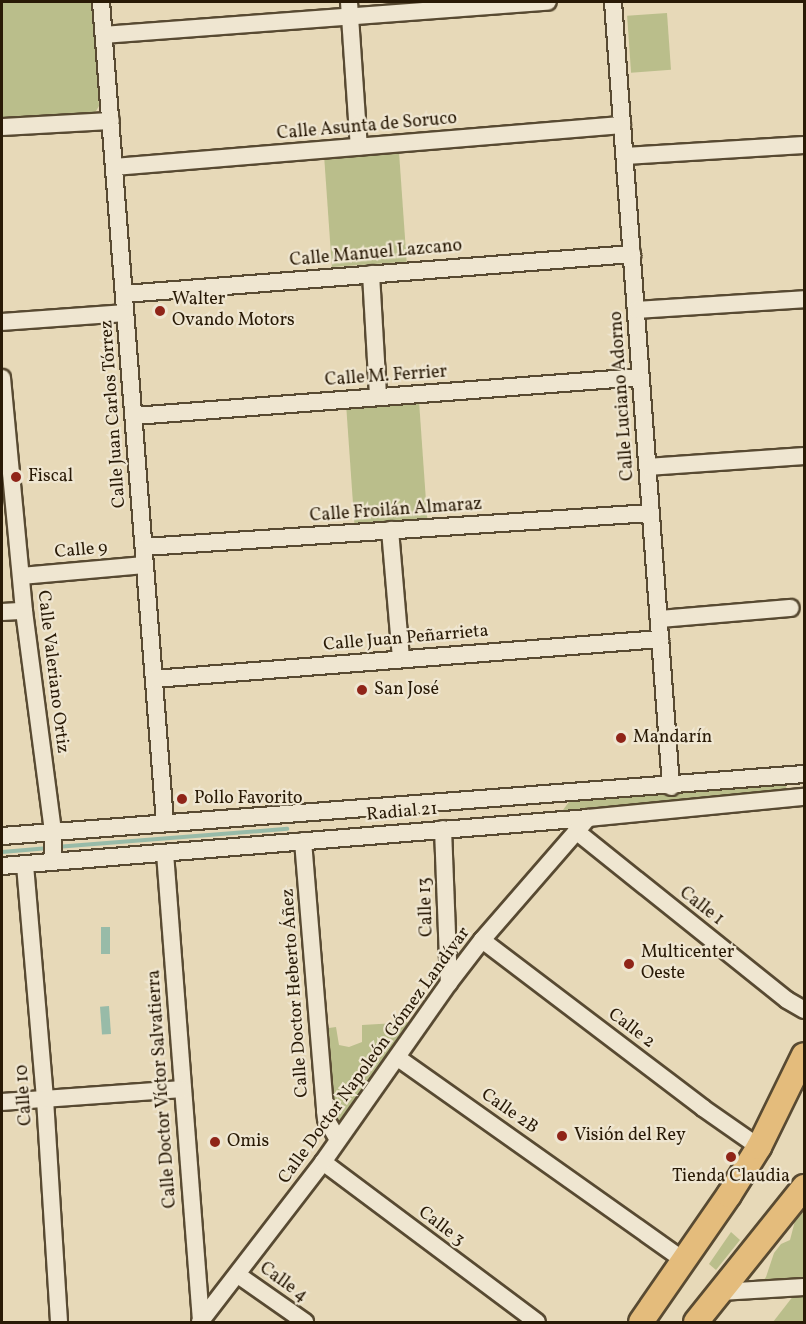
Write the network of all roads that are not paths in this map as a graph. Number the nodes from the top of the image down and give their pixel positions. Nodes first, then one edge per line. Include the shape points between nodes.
1 (101, 2) edge
2 (548, 2) edge
3 (613, 2) edge
4 (350, 9) edge
5 (104, 35) junction
6 (111, 121) junction
7 (622, 125) junction
8 (2, 128) edge
9 (804, 145) edge
10 (359, 147) junction
11 (625, 156) junction
12 (114, 167) junction
13 (632, 254) junction
14 (371, 274) junction
15 (124, 294) junction
16 (804, 299) edge
17 (636, 310) junction
18 (126, 313) junction
19 (2, 322) edge
20 (641, 377) junction
21 (2, 378) edge
22 (378, 397) junction
23 (134, 416) junction
24 (804, 456) edge
25 (648, 467) junction
26 (651, 513) junction
27 (390, 530) junction
28 (144, 547) junction
29 (145, 566) junction
30 (21, 576) junction
31 (791, 608) dead end
32 (24, 611) junction
33 (2, 612) edge
34 (659, 619) junction
35 (660, 639) junction
36 (401, 658) junction
37 (154, 680) junction
38 (802, 775) edge
39 (671, 787) junction
40 (802, 797) edge
41 (588, 818) junction
42 (165, 823) junction
43 (443, 829) junction
44 (576, 831) junction
45 (231, 832) junction
46 (2, 837) edge
47 (303, 841) junction
48 (53, 848) junction
49 (165, 853) junction
50 (25, 864) junction
51 (2, 866) edge
52 (482, 940) junction
53 (449, 983) junction
54 (804, 1010) edge
55 (804, 1055) edge
56 (398, 1058) junction
57 (182, 1089) junction
58 (45, 1099) junction
59 (2, 1102) edge
60 (338, 1140) junction
61 (759, 1147) junction
62 (322, 1162) junction
63 (803, 1189) edge
64 (685, 1261) junction
65 (238, 1275) junction
66 (804, 1287) edge
67 (720, 1292) junction
68 (200, 1322) edge
69 (59, 1323) edge
70 (305, 1323) edge
71 (537, 1323) edge
72 (641, 1323) edge
73 (696, 1323) edge

1 - 5 street, Calle Juan Carlos Tórrez
2 - 4 street
3 - 7 street, Calle Luciano Adorno
4 - 5 street
4 - 10 street
5 - 6 street, Calle Juan Carlos Tórrez
6 - 8 street
6 - 12 street, Calle Juan Carlos Tórrez
7 - 10 street, Calle Asunta de Soruco
7 - 11 street, Calle Luciano Adorno
9 - 11 street
10 - 12 street, Calle Asunta de Soruco
11 - 13 street, Calle Luciano Adorno
12 - 15 street, Calle Juan Carlos Tórrez
13 - 14 street, Calle Manuel Lazcano
13 - 17 street, Calle Luciano Adorno
14 - 15 street, Calle Manuel Lazcano
14 - 22 street
15 - 18 street, Calle Juan Carlos Tórrez
16 - 17 street
17 - 20 street, Calle Luciano Adorno
18 - 19 street
18 - 23 street, Calle Juan Carlos Tórrez
20 - 22 street, Calle M. Ferrier
20 - 25 street, Calle Luciano Adorno
21 - 30 street, Calle Valeriano Ortiz
22 - 23 street, Calle M. Ferrier
23 - 28 street, Calle Juan Carlos Tórrez
24 - 25 street
25 - 26 street, Calle Luciano Adorno
26 - 27 street, Calle Froilán Almaraz
26 - 34 street, Calle Luciano Adorno
27 - 28 street, Calle Froilán Almaraz
27 - 36 street
28 - 29 street, Calle Juan Carlos Tórrez
29 - 30 street, Calle 9
29 - 37 street, Calle Juan Carlos Tórrez
30 - 32 street, Calle Valeriano Ortiz
31 - 34 street
32 - 33 street
32 - 48 street, Calle Valeriano Ortiz
34 - 35 street, Calle Luciano Adorno
35 - 36 street, Calle Juan Peñarrieta
35 - 39 street, Calle Luciano Adorno
36 - 37 street, Calle Juan Peñarrieta
37 - 42 street, Calle Juan Carlos Tórrez
38 - 39 street, Radial 21
38 - 40 street
39 - 45 street, Radial 21
40 - 41 street, Radial 21
41 - 43 street, Radial 21
41 - 44 street, Calle Doctor Napoleón Gómez Landívar
42 - 45 street, Radial 21
42 - 48 street, Radial 21
43 - 47 street, Radial 21
43 - 53 street, Calle 13
44 - 52 street, Calle Doctor Napoleón Gómez Landívar
44 - 54 street, Calle 1
45 - 47 street, Radial 21
45 - 49 street, Radial 21
46 - 48 street, Radial 21
47 - 60 street, Calle Doctor Heberto Áñez via 325,1111
48 - 49 street, Radial 21
48 - 50 street, Radial 21
49 - 57 street, Calle Doctor Víctor Salvatierra
50 - 51 street, Radial 21
50 - 58 street, Calle 10
52 - 53 street, Calle Doctor Napoleón Gómez Landívar
52 - 61 street, Calle 2
53 - 56 street, Calle Doctor Napoleón Gómez Landívar
55 - 61 highway
56 - 60 street, Calle Doctor Napoleón Gómez Landívar
56 - 64 street, Calle 2B
57 - 58 street
57 - 68 street, Calle Doctor Víctor Salvatierra
58 - 59 street
58 - 69 street, Calle 10
60 - 62 street, Calle Doctor Napoleón Gómez Landívar
61 - 64 highway
62 - 65 street, Calle Doctor Napoleón Gómez Landívar
62 - 71 street, Calle 3
63 - 67 highway
64 - 72 highway
65 - 68 street, Calle Doctor Napoleón Gómez Landívar
65 - 70 street, Calle 4
66 - 67 street
67 - 73 highway

